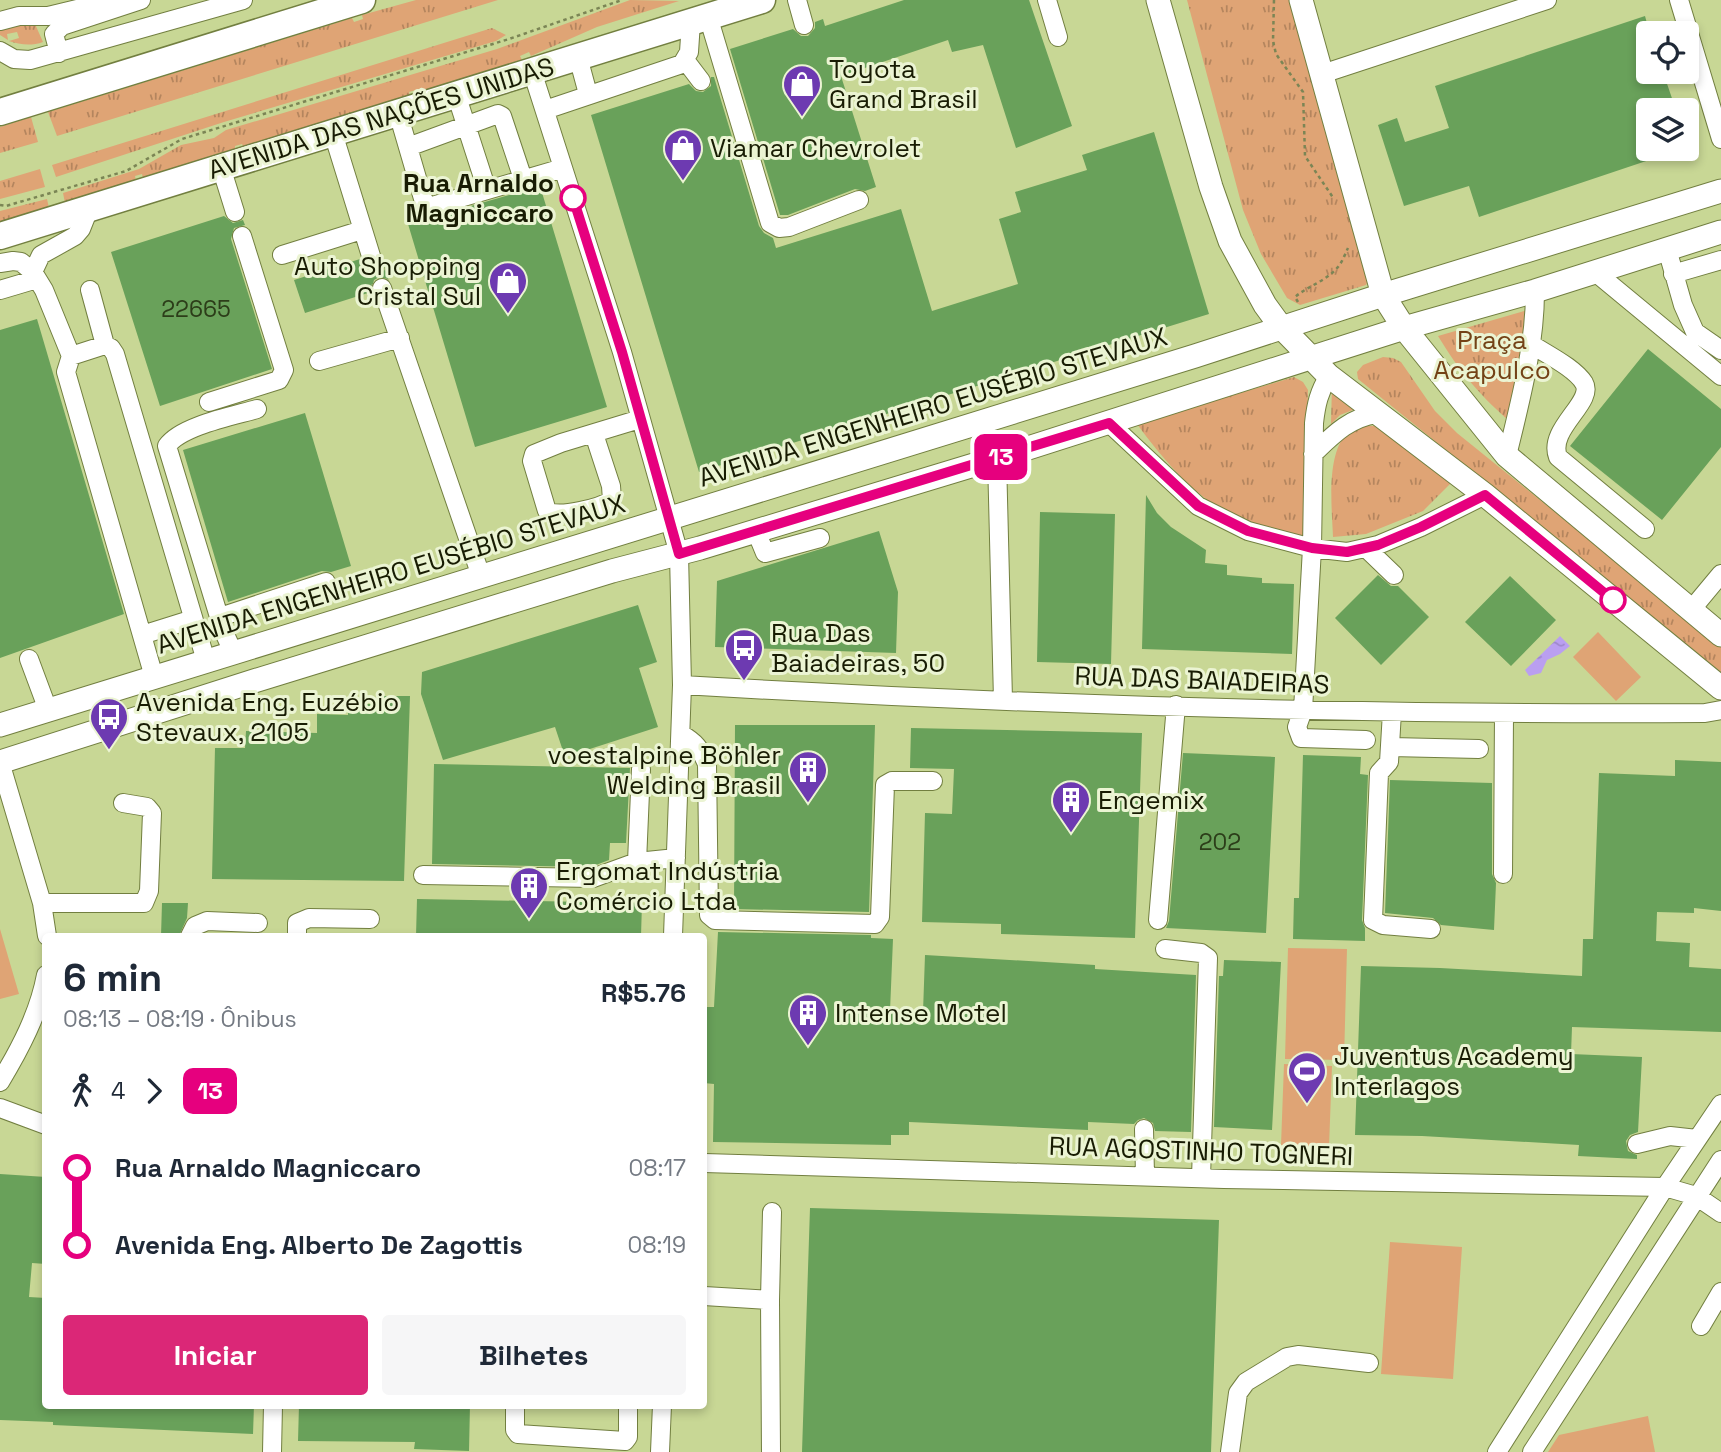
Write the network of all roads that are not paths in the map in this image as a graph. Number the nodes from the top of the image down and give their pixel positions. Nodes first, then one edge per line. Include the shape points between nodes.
1 (141, 0) edge
2 (243, 0) edge
3 (362, 0) edge
4 (762, 0) edge
5 (797, 0) edge
6 (1047, 0) edge
7 (1158, 0) edge
8 (1301, 0) edge
9 (1547, 0) edge
10 (1679, 0) edge
11 (114, 8) junction
12 (700, 13) edge
13 (0, 21) edge
14 (804, 25) dead end
15 (1058, 37) dead end
16 (0, 51) edge
17 (54, 55) junction
18 (568, 60) junction
19 (685, 60) junction
20 (532, 71) junction
21 (1322, 74) junction
22 (701, 81) dead end
23 (456, 94) junction
24 (588, 94) junction
25 (545, 110) junction
26 (0, 112) edge
27 (398, 113) junction
28 (467, 127) junction
29 (333, 133) junction
30 (1721, 139) edge
31 (408, 147) junction
32 (221, 167) junction
33 (563, 168) junction
34 (523, 179) junction
35 (486, 190) junction
36 (1721, 191) edge
37 (859, 200) dead end
38 (89, 209) junction
39 (235, 212) dead end
40 (362, 230) junction
41 (1720, 232) edge
42 (0, 236) edge
43 (242, 236) dead end
44 (1667, 249) junction
45 (282, 256) dead end
46 (371, 256) tunnel mouth
47 (1721, 260) edge
48 (0, 263) edge
49 (1594, 271) junction
50 (1673, 274) junction
51 (35, 276) junction
52 (382, 288) tunnel mouth
53 (90, 289) dead end
54 (0, 290) edge
55 (1535, 290) junction
56 (1383, 295) junction
57 (1281, 327) junction
58 (1404, 328) junction
59 (400, 338) junction
60 (1531, 344) junction
61 (105, 345) junction
62 (1721, 350) edge
63 (71, 356) junction
64 (1195, 356) junction
65 (1311, 358) junction
66 (319, 361) dead end
67 (1329, 376) junction
68 (1721, 376) edge
69 (1191, 398) junction
70 (209, 402) dead end
71 (257, 409) dead end
72 (1376, 414) junction
73 (640, 419) junction
74 (1109, 423) junction
75 (594, 434) junction
76 (1313, 454) junction
77 (1507, 456) junction
78 (997, 458) junction
79 (1485, 495) junction
80 (669, 517) junction
81 (1645, 529) dead end
82 (756, 531) junction
83 (820, 538) dead end
84 (1312, 548) junction
85 (1366, 548) junction
86 (679, 554) junction
87 (1394, 575) dead end
88 (1721, 575) edge
89 (481, 576) junction
90 (327, 582) dead end
91 (1691, 610) junction
92 (220, 617) junction
93 (193, 619) junction
94 (142, 635) junction
95 (1721, 635) edge
96 (239, 651) junction
97 (29, 659) dead end
98 (206, 661) junction
99 (161, 675) junction
100 (254, 681) junction
101 (682, 685) junction
102 (1721, 688) edge
103 (1003, 700) junction
104 (1177, 705) junction
105 (171, 707) junction
106 (1721, 709) edge
107 (48, 710) junction
108 (1303, 710) junction
109 (1392, 712) junction
110 (1504, 714) junction
111 (0, 725) edge
112 (681, 734) junction
113 (1366, 740) dead end
114 (1391, 747) junction
115 (1479, 749) dead end
116 (0, 762) edge
117 (641, 769) dead end
118 (933, 781) dead end
119 (122, 803) dead end
120 (676, 858) junction
121 (637, 862) junction
122 (1503, 874) dead end
123 (423, 875) dead end
124 (41, 903) junction
125 (370, 919) dead end
126 (1158, 920) dead end
127 (258, 923) dead end
128 (1431, 929) dead end
129 (46, 933) edge
130 (192, 933) edge
131 (297, 933) edge
132 (673, 933) edge
133 (1165, 949) dead end
134 (42, 992) edge
135 (0, 1082) edge
136 (0, 1108) edge
137 (1719, 1109) edge
138 (42, 1124) edge
139 (1144, 1129) dead end
140 (1697, 1139) junction
141 (1637, 1144) dead end
142 (1721, 1160) edge
143 (707, 1163) edge
144 (1145, 1176) junction
145 (1201, 1178) junction
146 (1665, 1188) junction
147 (1699, 1192) junction
148 (1721, 1205) edge
149 (772, 1212) dead end
150 (1721, 1213) edge
151 (1599, 1291) junction
152 (1721, 1292) edge
153 (707, 1296) edge
154 (770, 1300) junction
155 (1625, 1307) junction
156 (1701, 1326) dead end
157 (1368, 1363) dead end
158 (273, 1409) edge
159 (514, 1409) edge
160 (628, 1409) edge
161 (662, 1409) edge
162 (272, 1452) edge
163 (660, 1452) edge
164 (771, 1452) edge
165 (1230, 1452) edge
166 (1497, 1452) edge
167 (1532, 1452) edge

1 - 11 street
2 - 17 street
3 - 26 highway
4 - 12 highway
5 - 14 street
6 - 15 street
7 - 57 main road via 1226,230
8 - 21 main road
9 - 21 street
10 - 30 street
11 - 13 street via 102,3
11 - 17 street via 57,30
12 - 18 highway, AVENIDA DAS NAÇÕES UNIDAS via 688,8 596,37
12 - 19 street
12 - 37 street via 770,223 789,228
16 - 17 street via 14,59
18 - 20 highway, AVENIDA DAS NAÇÕES UNIDAS
18 - 24 street
19 - 22 street
19 - 24 street
20 - 23 highway, AVENIDA DAS NAÇÕES UNIDAS
20 - 25 street
21 - 56 main road
23 - 27 highway, AVENIDA DAS NAÇÕES UNIDAS
23 - 28 street
24 - 25 street
25 - 33 street
27 - 29 highway, AVENIDA DAS NAÇÕES UNIDAS
27 - 31 street
28 - 31 street
28 - 34 street via 502,116
28 - 35 street
29 - 32 highway, AVENIDA DAS NAÇÕES UNIDAS
29 - 40 street
31 - 35 street via 429,207
32 - 38 highway, AVENIDA DAS NAÇÕES UNIDAS
32 - 39 street
33 - 34 street
33 - 73 street
34 - 35 street
36 - 56 main road, AVENIDA ENGENHEIRO EUSÉBIO STEVAUX
38 - 42 highway, AVENIDA DAS NAÇÕES UNIDAS
38 - 51 street via 75,236 41,255
40 - 45 street
40 - 46 street
41 - 44 main road
43 - 70 street via 283,376
44 - 49 main road
44 - 50 street
47 - 50 street
48 - 51 street via 21,262
49 - 55 main road
49 - 68 street
50 - 62 street via 1695,332
51 - 54 street
51 - 63 street
52 - 59 street
53 - 61 street
55 - 58 main road
55 - 60 street
56 - 57 main road, AVENIDA ENGENHEIRO EUSÉBIO STEVAUX
56 - 58 main road
57 - 64 main road, AVENIDA ENGENHEIRO EUSÉBIO STEVAUX
57 - 65 main road
58 - 65 main road
58 - 77 main road
59 - 66 street
59 - 89 street
60 - 77 street
60 - 81 street via 1564,365 1584,382 1586,390 1557,438 1558,457
61 - 63 street
61 - 93 street via 115,354
63 - 94 street via 66,372
64 - 69 main road via 1200,379
64 - 80 main road, AVENIDA ENGENHEIRO EUSÉBIO STEVAUX
65 - 67 main road
65 - 69 main road
67 - 72 main road
67 - 76 street via 1316,404
69 - 74 main road
71 - 92 street via 188,431 167,446
72 - 76 street via 1353,420
72 - 79 main road
73 - 75 street
73 - 80 street
74 - 78 main road
74 - 84 street via 1198,506 1248,531
75 - 75 street via 534,454 532,461 550,513 612,500
76 - 84 street
77 - 91 main road
78 - 82 main road
78 - 103 street
79 - 85 street
79 - 102 main road
80 - 86 street
80 - 89 main road, AVENIDA ENGENHEIRO EUSÉBIO STEVAUX
82 - 83 street via 765,553
82 - 86 main road
84 - 85 street via 1347,552
84 - 108 street
85 - 87 street
86 - 100 main road
86 - 101 street
88 - 91 street
89 - 96 main road, AVENIDA ENGENHEIRO EUSÉBIO STEVAUX
90 - 92 street
91 - 95 main road
92 - 96 street
93 - 94 street
93 - 98 street
94 - 99 street
96 - 98 main road, AVENIDA ENGENHEIRO EUSÉBIO STEVAUX
96 - 100 main road via 235,671 240,679
97 - 107 street
98 - 99 main road, AVENIDA ENGENHEIRO EUSÉBIO STEVAUX
99 - 105 main road via 179,675 185,687 182,701
99 - 107 main road, AVENIDA ENGENHEIRO EUSÉBIO STEVAUX
100 - 105 main road
101 - 103 street, RUA DAS BAIADEIRAS
101 - 112 street
103 - 104 street, RUA DAS BAIADEIRAS
104 - 108 street, RUA DAS BAIADEIRAS
104 - 126 street
105 - 116 main road
106 - 110 street, RUA DAS BAIADEIRAS via 1705,713
107 - 111 main road, AVENIDA ENGENHEIRO EUSÉBIO STEVAUX
108 - 109 street, RUA DAS BAIADEIRAS
108 - 113 street via 1297,727 1301,738
109 - 110 street, RUA DAS BAIADEIRAS
109 - 114 street
110 - 122 street
112 - 118 street via 700,748 706,764 709,915 715,920 875,924 880,917 885,785
112 - 120 street
114 - 115 street
114 - 128 street via 1389,762 1379,773 1373,920
116 - 124 street
117 - 121 street
119 - 124 street via 147,807 152,813 149,891 144,903
120 - 121 street
120 - 132 street
121 - 123 street via 593,878
124 - 129 street
125 - 131 street via 309,918 297,923
127 - 130 street via 207,920
133 - 145 street via 1208,958
134 - 135 street
136 - 138 street
137 - 140 street
139 - 144 street
140 - 141 street via 1670,1136
140 - 146 street
142 - 147 street
143 - 144 street, RUA AGOSTINHO TOGNERI
144 - 145 street, RUA AGOSTINHO TOGNERI
145 - 146 street, RUA AGOSTINHO TOGNERI
146 - 147 street, RUA AGOSTINHO TOGNERI
146 - 151 street
147 - 148 street via 1717,1198
147 - 150 street
147 - 155 street
149 - 154 street
151 - 155 street
151 - 166 street
152 - 156 street
153 - 154 street
154 - 164 street
155 - 167 street
157 - 165 street via 1298,1355 1247,1382 1238,1393
158 - 162 street
159 - 160 street via 518,1434 625,1440
161 - 163 street

